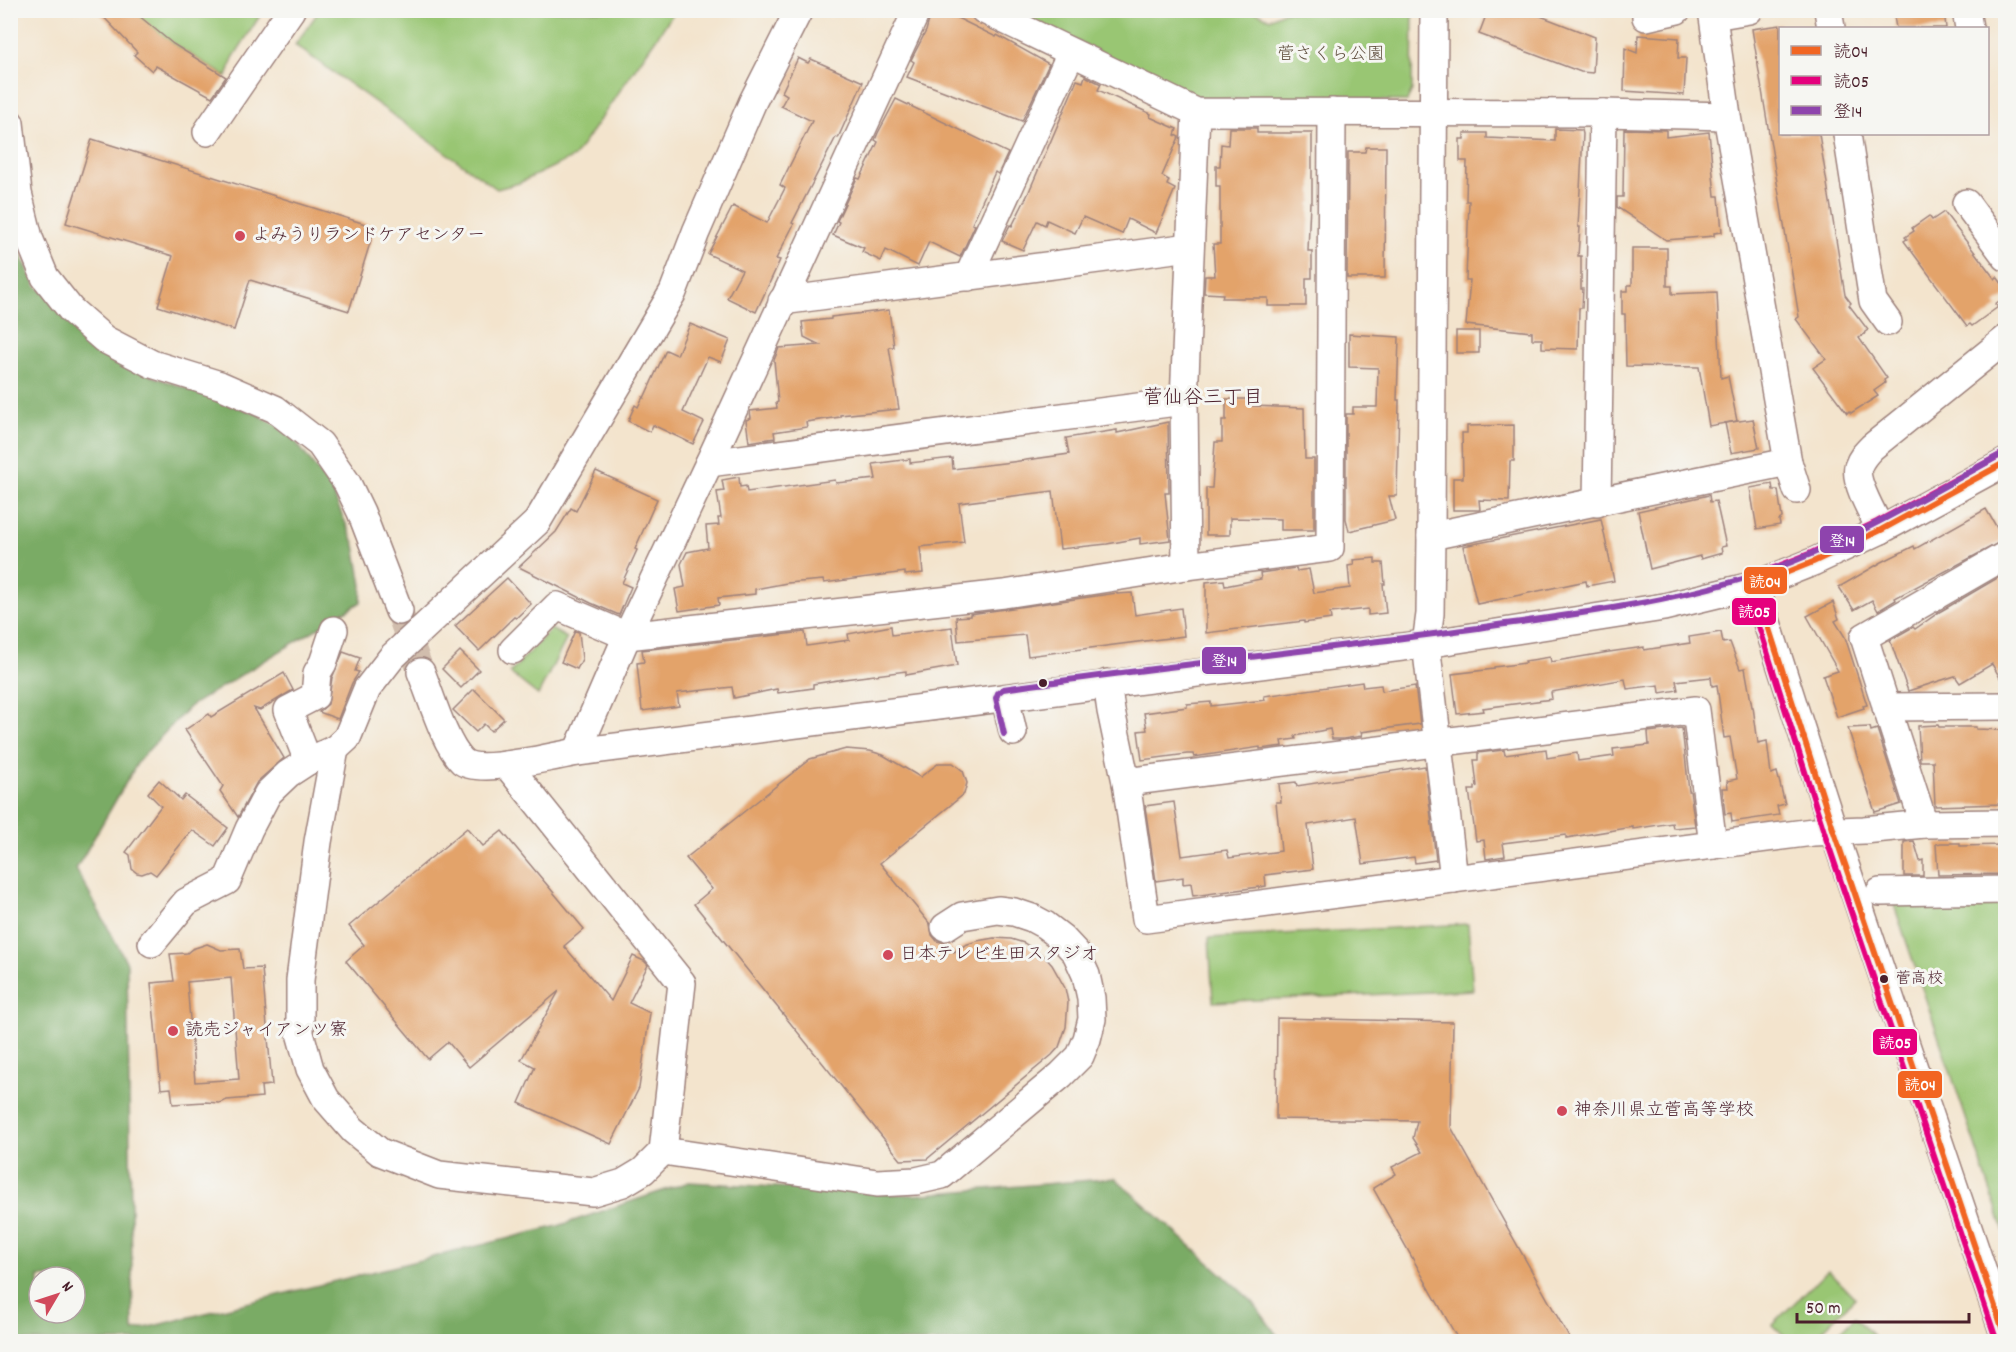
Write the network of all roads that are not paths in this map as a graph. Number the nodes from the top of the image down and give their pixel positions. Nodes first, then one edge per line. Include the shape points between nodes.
1 (291, 10) edge
2 (799, 10) edge
3 (917, 10) edge
4 (984, 10) edge
5 (1434, 10) edge
6 (1677, 10) edge
7 (1749, 10) edge
8 (1828, 10) edge
9 (1966, 10) edge
10 (1713, 13) edge
11 (1646, 17) dead end
12 (1831, 27) edge
13 (1969, 27) edge
14 (1071, 53) junction
15 (1196, 112) junction
16 (1332, 112) junction
17 (1603, 113) junction
18 (1433, 114) junction
19 (1727, 116) junction
20 (10, 123) edge
21 (207, 132) dead end
22 (1846, 135) edge
23 (1966, 203) dead end
24 (1191, 247) junction
25 (2006, 256) edge
26 (968, 277) junction
27 (782, 301) junction
28 (1888, 321) dead end
29 (2006, 339) edge
30 (1184, 401) junction
31 (1788, 462) junction
32 (2006, 462) edge
33 (709, 463) junction
34 (1797, 490) dead end
35 (1597, 503) junction
36 (1881, 530) junction
37 (1431, 536) junction
38 (2006, 555) edge
39 (1186, 566) junction
40 (1755, 585) junction
41 (399, 611) tunnel mouth
42 (334, 630) dead end
43 (627, 636) junction
44 (1426, 644) junction
45 (513, 650) dead end
46 (421, 672) tunnel mouth
47 (1107, 683) junction
48 (1005, 698) junction
49 (2006, 706) edge
50 (1886, 707) junction
51 (1013, 732) dead end
52 (1437, 742) junction
53 (335, 749) junction
54 (577, 753) junction
55 (308, 761) junction
56 (507, 765) junction
57 (1126, 782) junction
58 (2006, 823) edge
59 (1924, 824) junction
60 (1834, 832) junction
61 (1713, 845) junction
62 (1454, 879) junction
63 (2006, 890) edge
64 (1880, 892) dead end
65 (945, 927) dead end
66 (152, 943) dead end
67 (663, 1151) junction
68 (2003, 1326) edge

1 - 21 street
2 - 53 street via 753,101 673,292 537,522 392,657 367,689 347,738
3 - 27 street
4 - 14 street
5 - 18 street
6 - 11 street
7 - 10 street
8 - 12 street
9 - 13 street
10 - 19 street
14 - 15 street
14 - 26 street
15 - 16 street
15 - 24 street
16 - 18 street
16 - 39 street via 1330,548
17 - 18 street
17 - 19 street
17 - 35 street
18 - 37 street
19 - 31 street
20 - 41 street via 18,193 29,238 45,277 70,310 104,339 152,364 220,385 275,409 320,444 357,502
22 - 28 street via 1873,301
23 - 25 street
24 - 26 street
24 - 30 street
26 - 27 street
27 - 33 street
29 - 36 street via 1862,457 1857,470
30 - 33 street
30 - 39 street
31 - 34 street
31 - 35 street
32 - 36 street
33 - 43 street
35 - 37 street
36 - 40 street
37 - 44 street
38 - 50 street via 1864,637
39 - 43 street via 1004,594
40 - 44 street via 1654,609
40 - 60 street
42 - 55 street via 317,674 315,696 288,710
43 - 45 street via 556,606
43 - 54 street
44 - 47 street
44 - 52 street
46 - 56 street via 450,745 464,762
47 - 48 street
47 - 57 street
48 - 51 street
48 - 54 street
49 - 50 street
50 - 59 street
52 - 57 street
52 - 61 street via 1696,710
52 - 62 street
53 - 55 street
53 - 67 street via 300,980 300,1033 310,1069 326,1099 353,1130 380,1152 439,1175 593,1192 623,1183 643,1171
54 - 56 street
55 - 66 street via 268,793 228,881 186,903
56 - 67 street via 682,983
57 - 62 street via 1146,920
58 - 59 street
59 - 60 street
60 - 61 street
60 - 68 street
61 - 62 street
63 - 64 street
65 - 67 street via 962,916 998,910 1045,925 1076,953 1086,975 1092,1019 1080,1056 942,1175 877,1183

